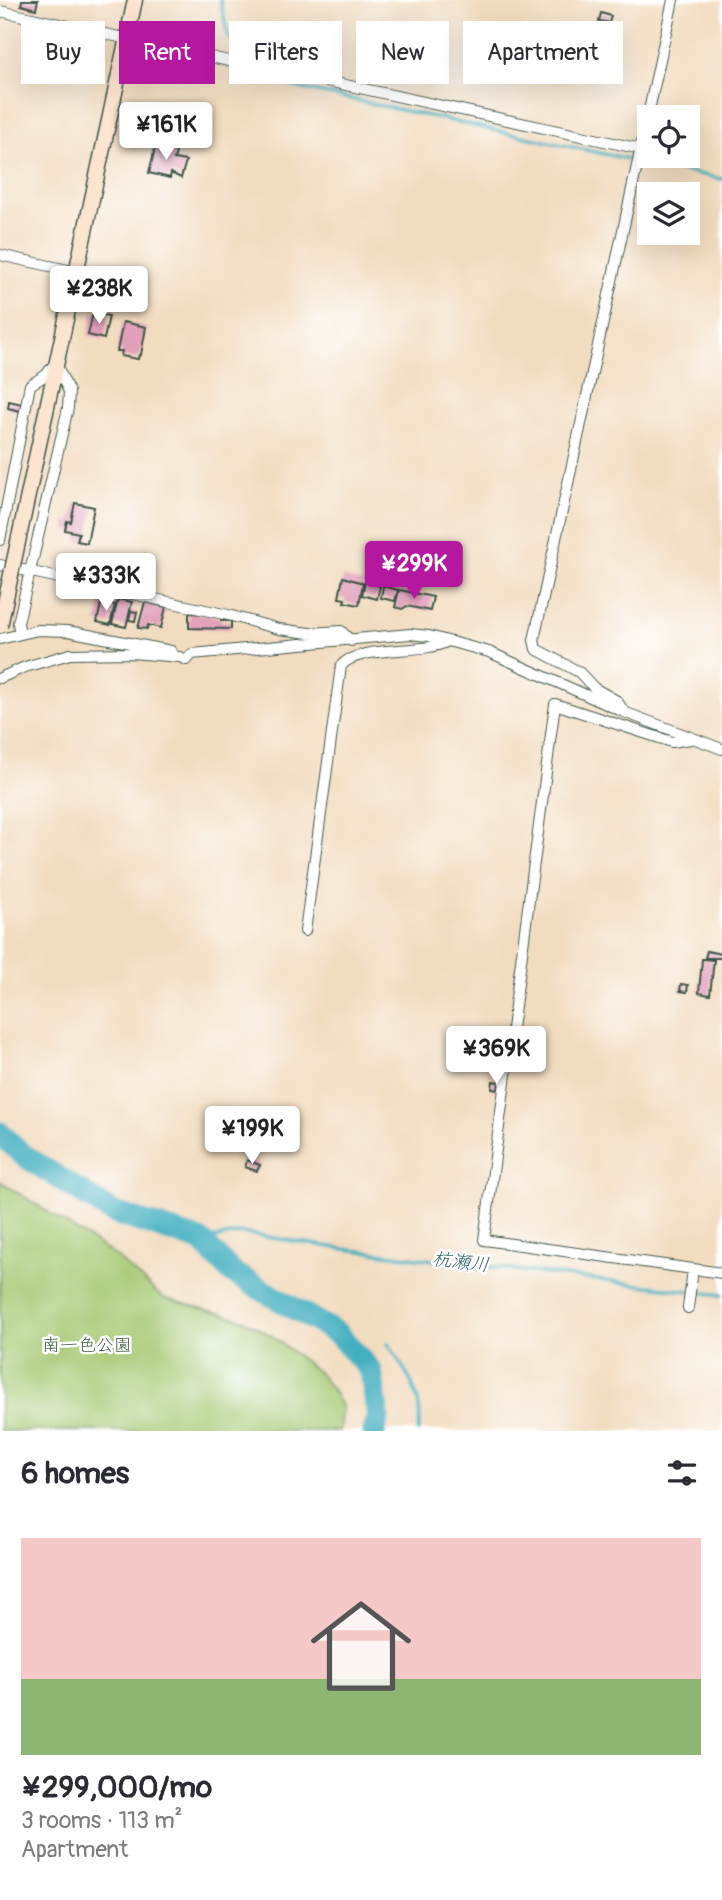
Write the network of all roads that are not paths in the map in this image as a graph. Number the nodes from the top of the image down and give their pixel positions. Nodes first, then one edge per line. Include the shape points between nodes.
1 (135, 0) edge
2 (673, 0) edge
3 (0, 10) edge
4 (130, 21) edge
5 (119, 35) edge
6 (215, 56) edge
7 (119, 75) edge
8 (650, 105) edge
9 (637, 148) edge
10 (637, 167) edge
11 (0, 255) edge
12 (77, 272) junction
13 (56, 363) junction
14 (0, 540) edge
15 (0, 565) edge
16 (30, 572) junction
17 (0, 626) edge
18 (20, 634) junction
19 (0, 639) edge
20 (351, 641) junction
21 (448, 641) junction
22 (192, 654) junction
23 (0, 678) edge
24 (624, 712) junction
25 (691, 739) junction
26 (722, 749) edge
27 (305, 931) dead end
28 (692, 1271) junction
29 (722, 1273) edge
30 (688, 1308) dead end

1 - 4 street
2 - 8 street
3 - 5 street
6 - 9 street
7 - 12 street
10 - 24 street via 534,640 536,649 579,672 594,688 617,701
11 - 12 street
12 - 13 street
13 - 14 street via 30,385
13 - 16 street via 69,391 68,408
13 - 17 street, bridge
15 - 16 street
16 - 18 street via 18,622
16 - 20 street via 279,629 341,631
18 - 19 street
18 - 22 street via 68,631
20 - 21 street via 410,634
20 - 22 street
21 - 24 street via 489,652
21 - 27 street via 349,659 341,666
22 - 23 street via 187,660 131,653 70,654
24 - 25 street
25 - 26 street
25 - 28 street via 672,742 555,704 484,1240
28 - 29 street
28 - 30 street

